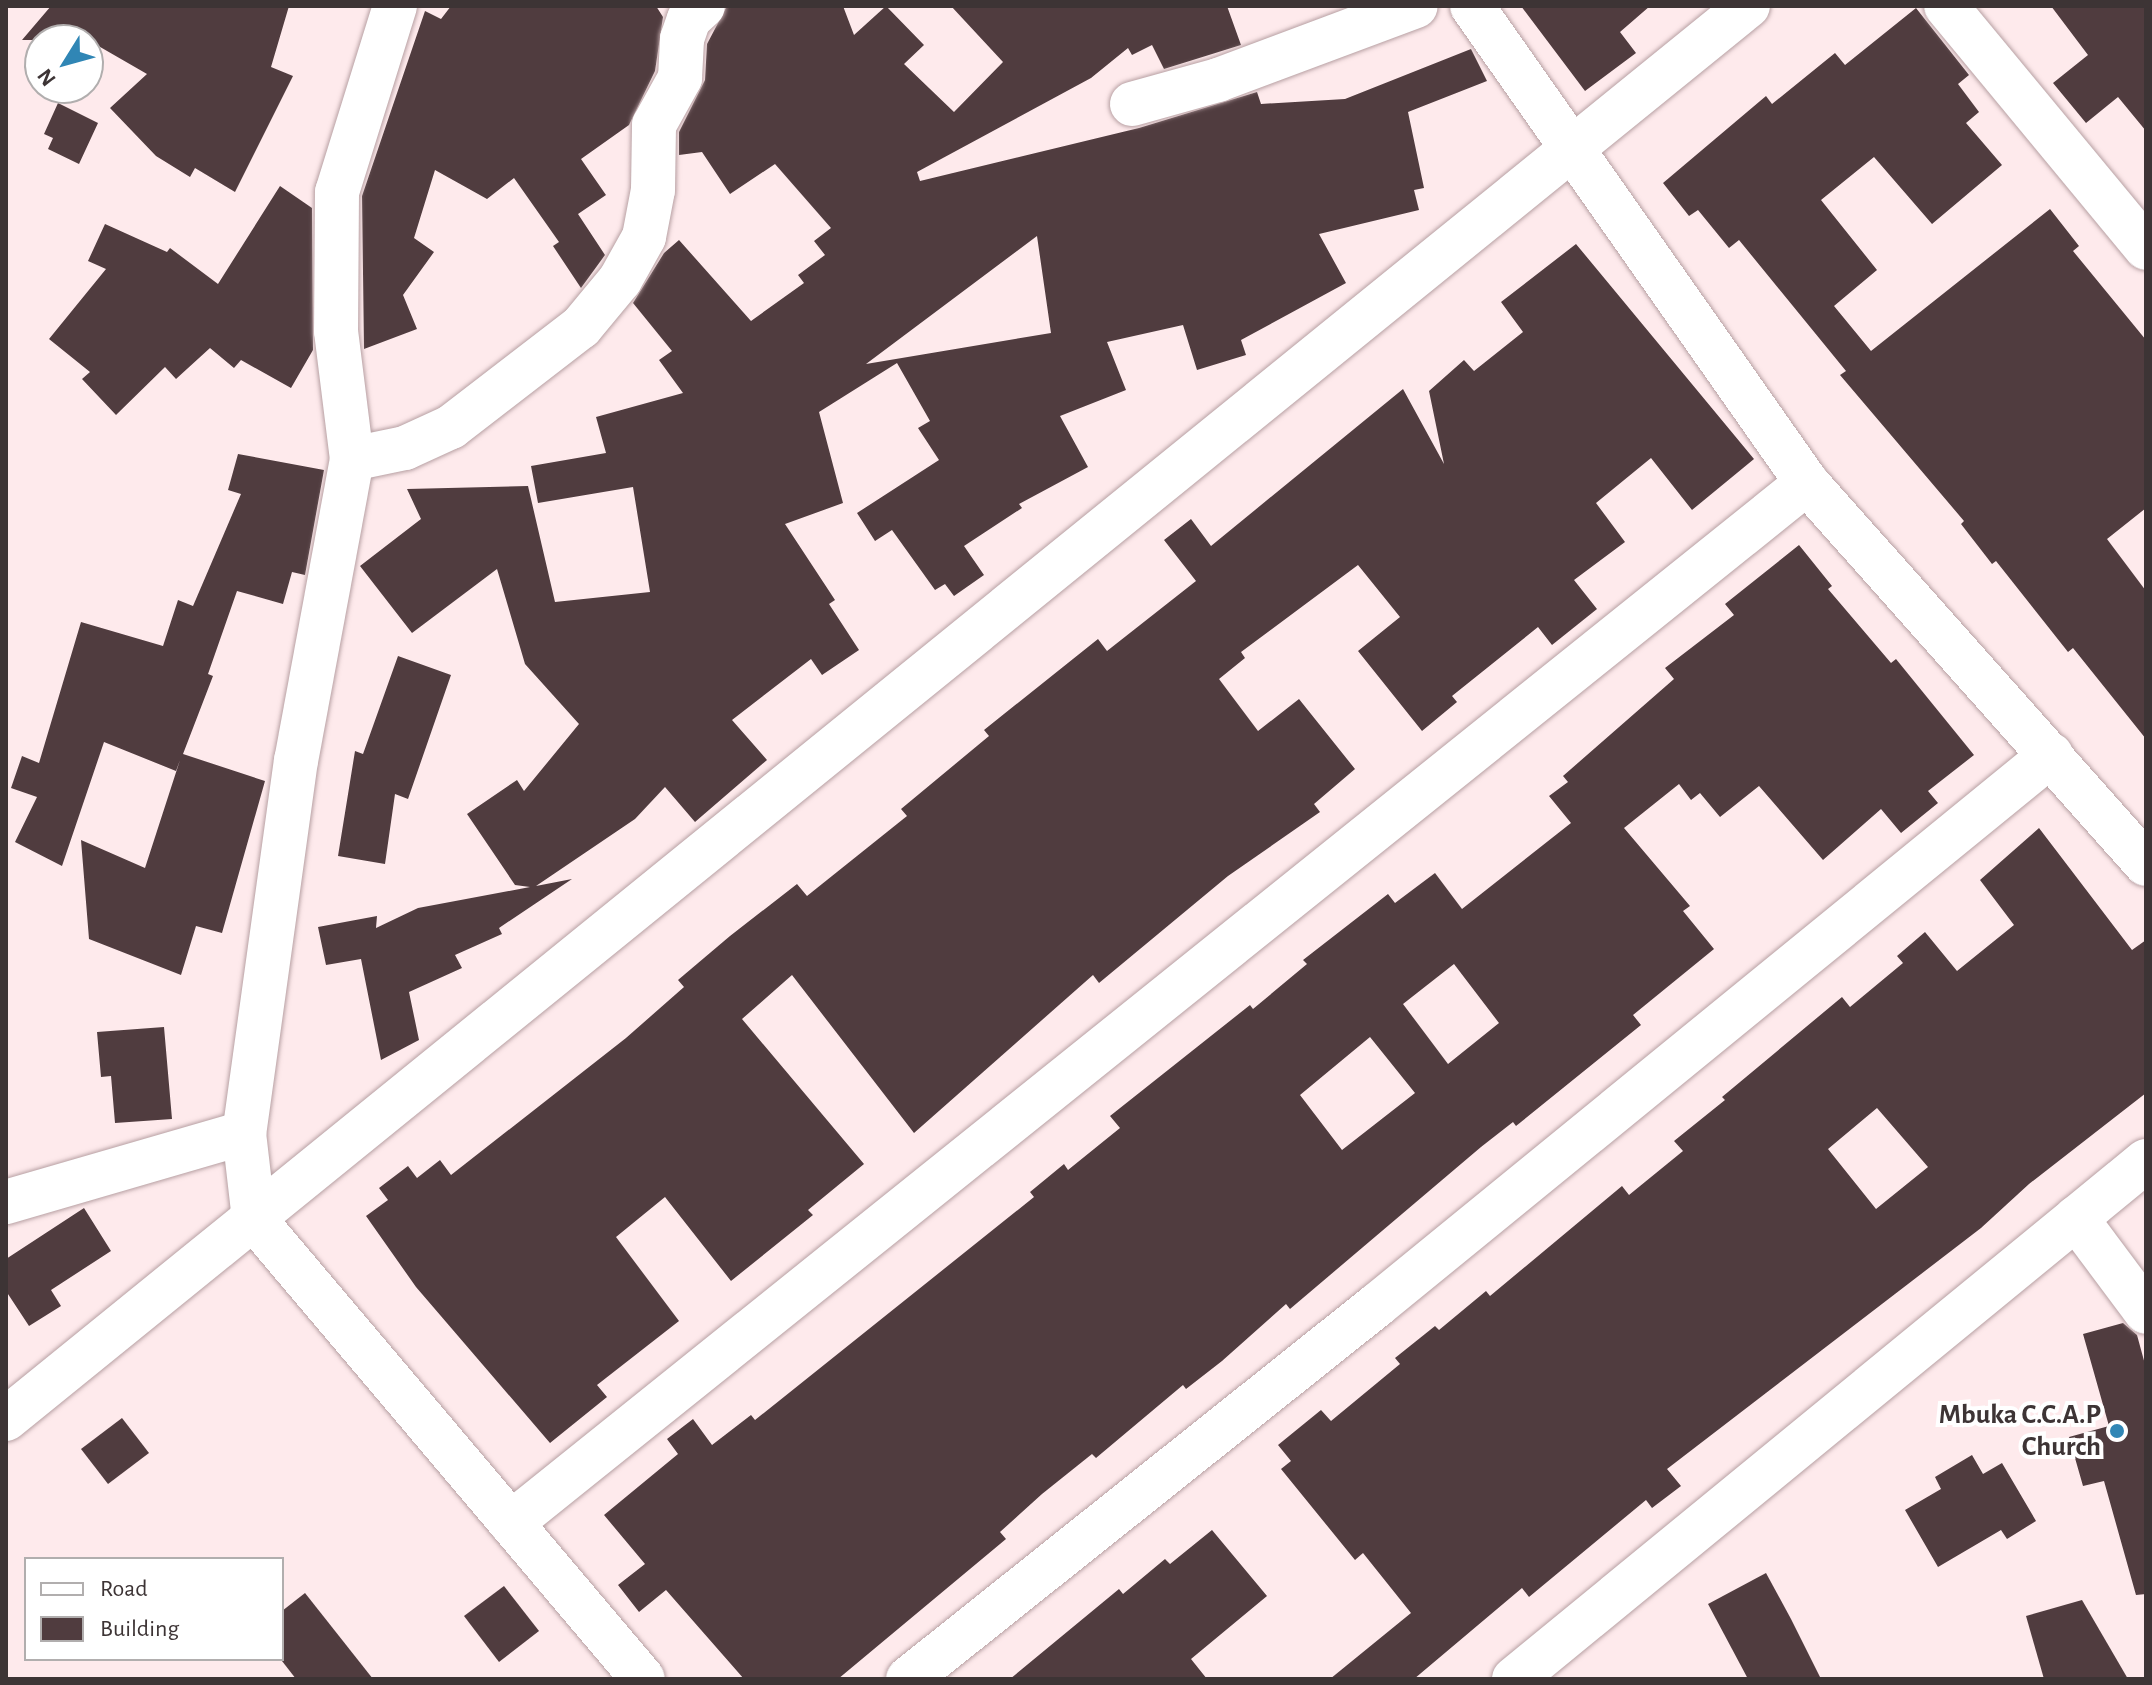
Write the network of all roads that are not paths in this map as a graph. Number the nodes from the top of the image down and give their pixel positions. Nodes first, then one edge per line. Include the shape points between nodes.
1 (395, 6) edge
2 (703, 6) edge
3 (1416, 6) edge
4 (1472, 6) edge
5 (1748, 6) edge
6 (1946, 6) edge
7 (1132, 104) dead end
8 (1573, 145) junction
9 (2146, 248) edge
10 (352, 459) junction
11 (1807, 483) junction
12 (2051, 755) junction
13 (2146, 864) edge
14 (244, 1133) junction
15 (2146, 1161) edge
16 (6, 1202) edge
17 (2076, 1218) junction
18 (254, 1219) junction
19 (2146, 1312) edge
20 (6, 1419) edge
21 (511, 1523) junction
22 (643, 1679) edge
23 (908, 1679) edge
24 (1514, 1679) edge

1 - 10 street via 337,192 336,331
2 - 10 street via 689,19 680,78 654,125 653,190 644,237 620,280 581,327 451,427 405,448
3 - 7 street via 1218,80
4 - 8 street
5 - 8 street
6 - 9 street
8 - 11 street
8 - 18 street
10 - 14 street via 296,760
11 - 12 street
11 - 21 street
12 - 13 street
12 - 23 street
14 - 16 street
14 - 18 street
15 - 17 street
17 - 19 street
17 - 24 street
18 - 20 street
18 - 21 street
21 - 22 street

